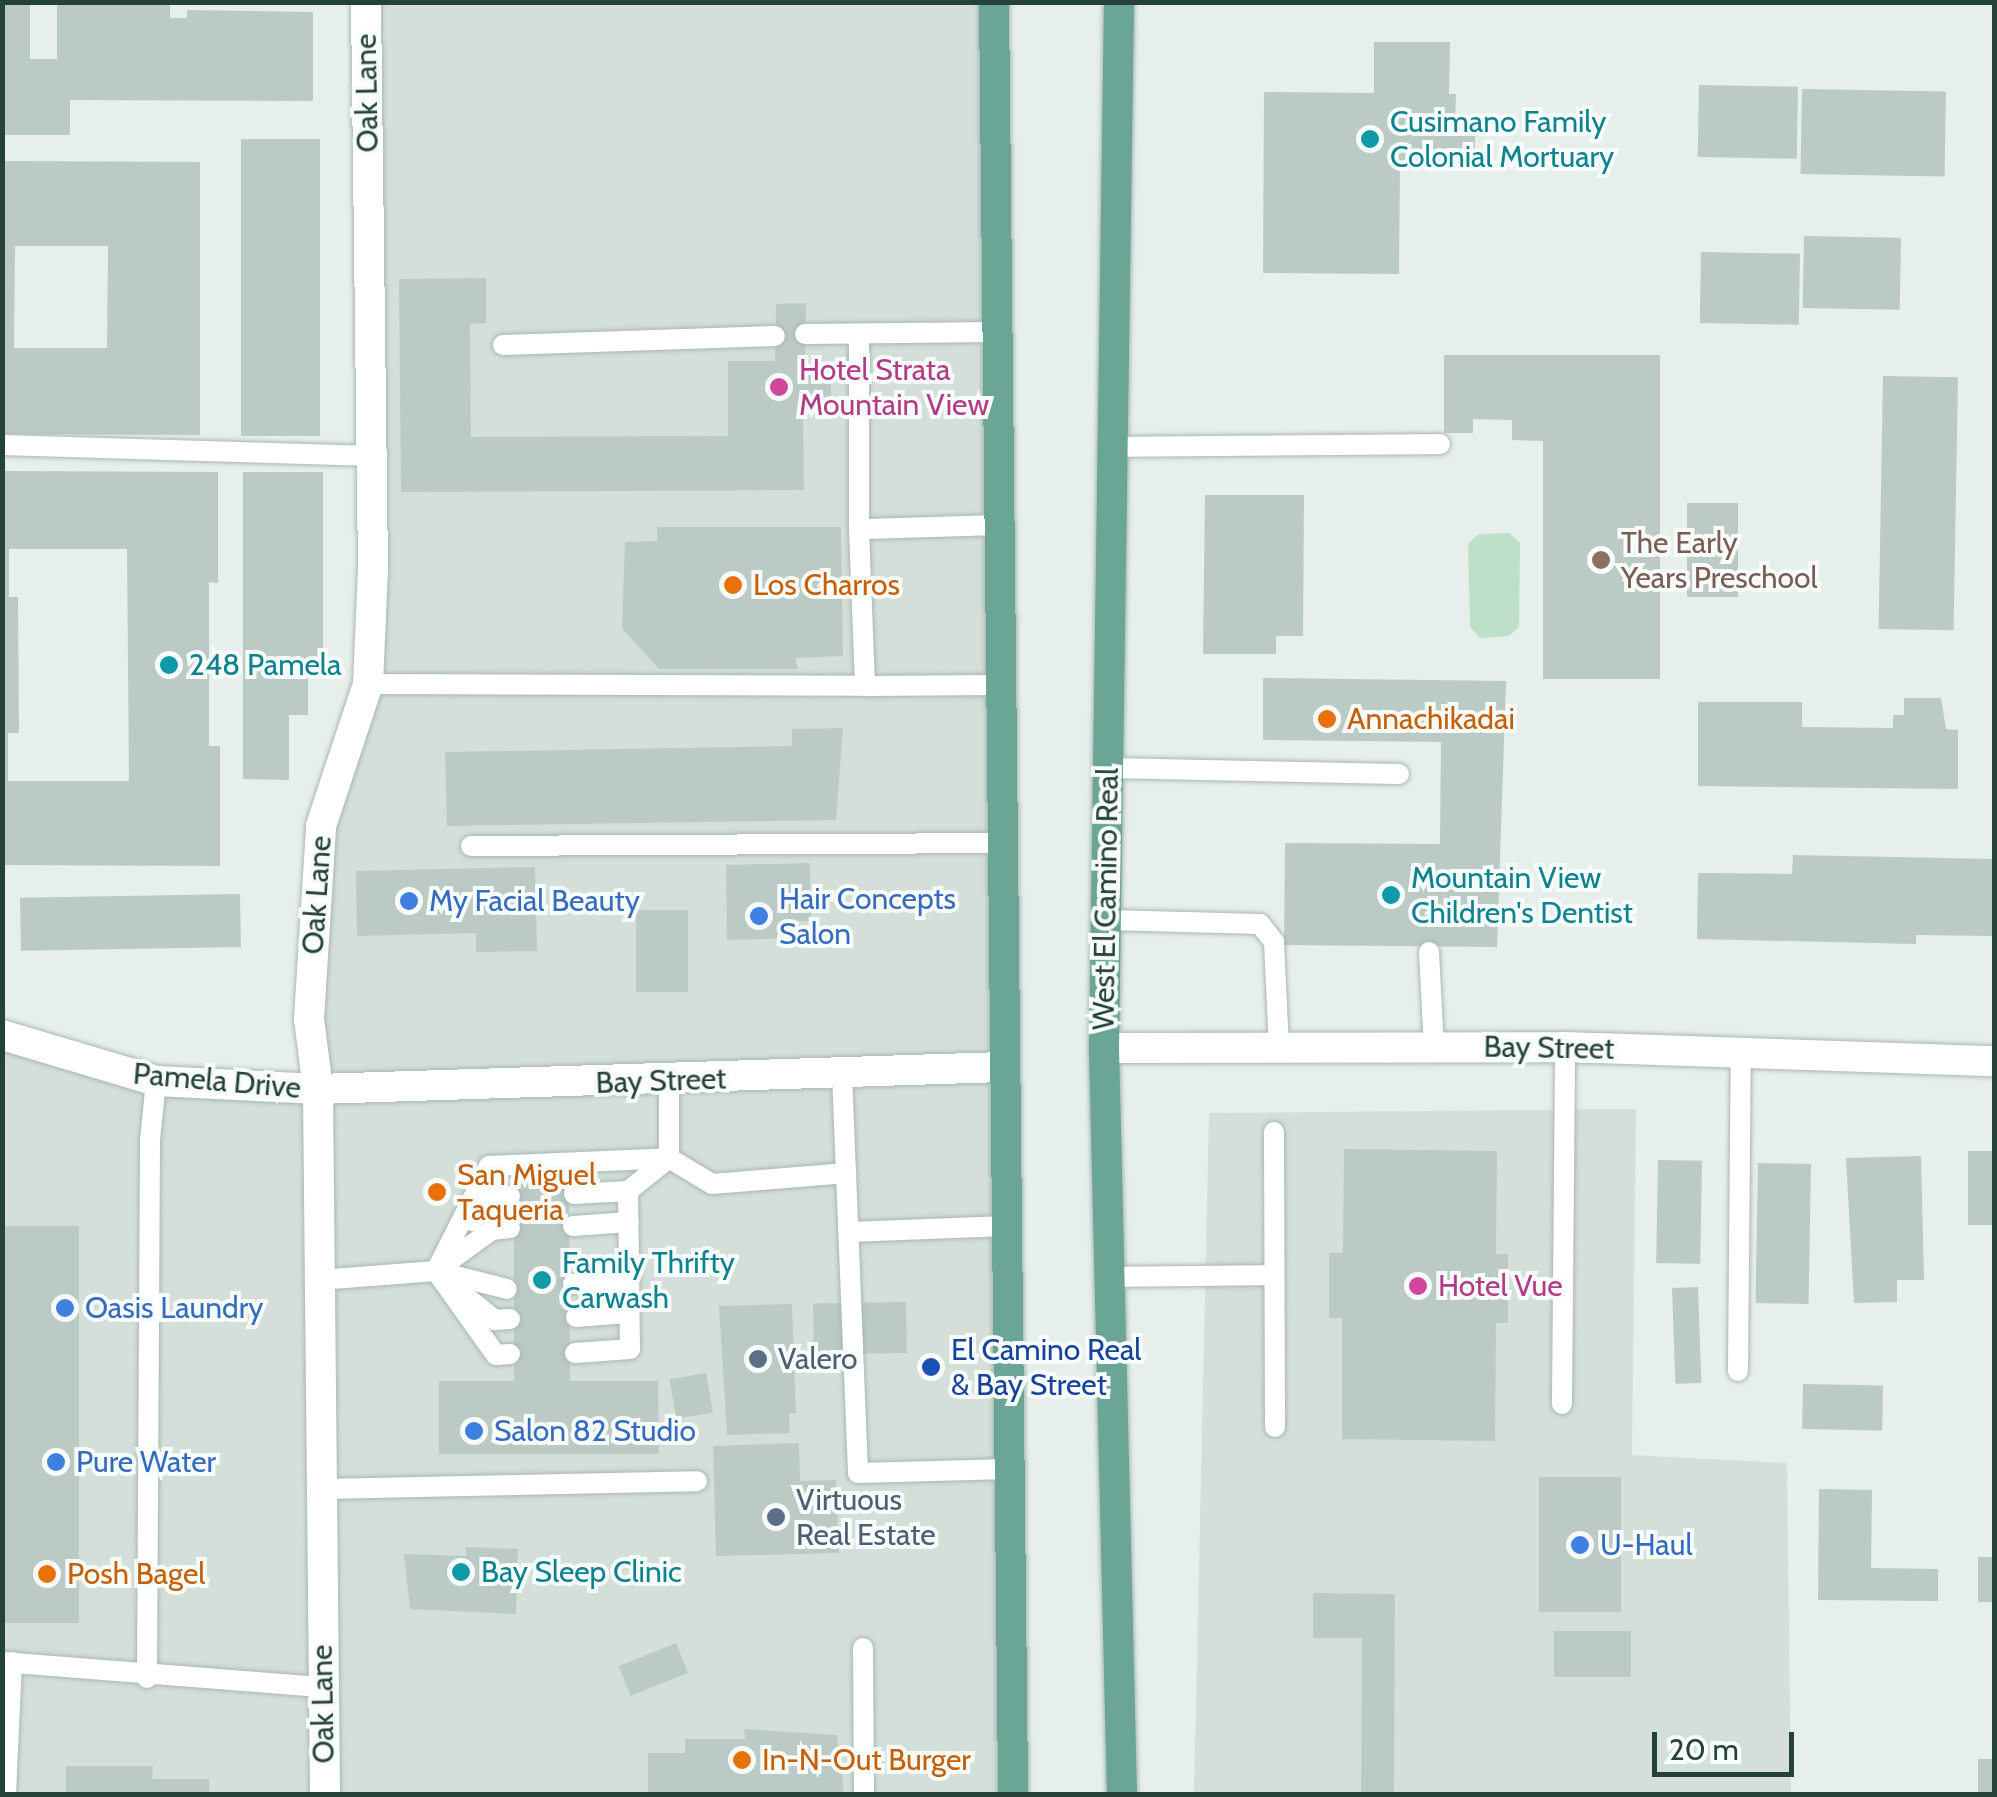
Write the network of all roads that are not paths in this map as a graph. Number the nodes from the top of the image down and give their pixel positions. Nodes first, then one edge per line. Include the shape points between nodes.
1 (366, 2) edge
2 (994, 2) edge
3 (1119, 2) edge
4 (997, 332) junction
5 (805, 334) dead end
6 (860, 334) junction
7 (775, 336) dead end
8 (503, 345) dead end
9 (1440, 444) dead end
10 (2, 445) edge
11 (1111, 447) junction
12 (372, 456) junction
13 (997, 524) junction
14 (859, 528) junction
15 (368, 684) junction
16 (998, 685) junction
17 (865, 686) junction
18 (1107, 768) junction
19 (1399, 774) dead end
20 (1000, 843) junction
21 (471, 846) dead end
22 (1108, 920) junction
23 (1430, 952) dead end
24 (2, 1034) edge
25 (1279, 1046) junction
26 (1434, 1046) junction
27 (1565, 1046) junction
28 (1104, 1048) junction
29 (1741, 1052) junction
30 (1994, 1062) edge
31 (1004, 1067) junction
32 (842, 1074) junction
33 (156, 1081) junction
34 (669, 1082) junction
35 (318, 1089) junction
36 (1274, 1132) dead end
37 (668, 1158) junction
38 (847, 1172) junction
39 (628, 1191) junction
40 (574, 1194) dead end
41 (510, 1196) dead end
42 (629, 1222) junction
43 (573, 1226) dead end
44 (1007, 1226) junction
45 (510, 1228) dead end
46 (850, 1232) junction
47 (436, 1271) junction
48 (1274, 1275) junction
49 (1111, 1277) junction
50 (319, 1280) junction
51 (628, 1282) junction
52 (572, 1284) dead end
53 (507, 1289) dead end
54 (629, 1314) junction
55 (576, 1317) dead end
56 (510, 1319) dead end
57 (575, 1353) dead end
58 (510, 1354) dead end
59 (1738, 1372) dead end
60 (1562, 1404) dead end
61 (1275, 1427) dead end
62 (1009, 1469) junction
63 (698, 1481) dead end
64 (321, 1489) junction
65 (862, 1648) dead end
66 (7, 1662) edge
67 (147, 1678) junction
68 (323, 1687) junction
69 (6, 1794) edge
70 (325, 1794) edge
71 (864, 1794) edge
72 (1012, 1794) edge
73 (1122, 1794) edge

1 - 12 street, Oak Lane
2 - 4 main road
3 - 11 main road, West El Camino Real
4 - 6 lane
4 - 13 main road
5 - 6 lane
6 - 14 lane
7 - 8 lane
9 - 11 lane
10 - 12 lane
11 - 18 main road, West El Camino Real
12 - 15 street, Oak Lane
13 - 14 lane
13 - 16 main road
14 - 17 lane
15 - 17 lane
15 - 35 street, Oak Lane via 321,826 310,1020
16 - 17 lane
16 - 20 main road
18 - 19 lane
18 - 22 main road, West El Camino Real
20 - 21 lane
20 - 31 main road
22 - 25 lane via 1260,924 1274,942
22 - 28 main road, West El Camino Real
23 - 26 lane
24 - 33 street, Pamela Drive
25 - 26 street, Bay Street
25 - 28 street, Bay Street
26 - 27 street, Bay Street
27 - 29 street, Bay Street
27 - 60 lane
28 - 49 main road, West El Camino Real
29 - 30 street, Bay Street
29 - 59 lane
31 - 32 street, Bay Street
31 - 44 main road
32 - 34 street, Bay Street
32 - 38 lane
33 - 35 street, Pamela Drive
33 - 67 lane via 150,1140
34 - 35 street, Bay Street
34 - 37 lane
35 - 50 street, Oak Lane
36 - 48 lane
37 - 38 lane via 712,1184
37 - 39 lane
37 - 47 lane via 490,1166
38 - 46 lane
39 - 40 lane
39 - 42 lane
41 - 47 lane via 490,1196
42 - 43 lane
42 - 51 lane
44 - 46 lane
44 - 62 main road
45 - 47 lane via 492,1230
46 - 62 lane via 858,1473
47 - 50 lane
47 - 53 lane
47 - 56 lane via 494,1320
47 - 58 lane via 496,1355
48 - 49 lane
48 - 61 lane
49 - 73 main road, West El Camino Real
50 - 64 street, Oak Lane
51 - 52 lane
51 - 54 lane
54 - 55 lane
54 - 57 lane via 630,1349
62 - 72 main road
63 - 64 lane
64 - 68 street, Oak Lane
65 - 71 lane
66 - 67 lane
66 - 69 lane
67 - 68 lane
68 - 70 street, Oak Lane

